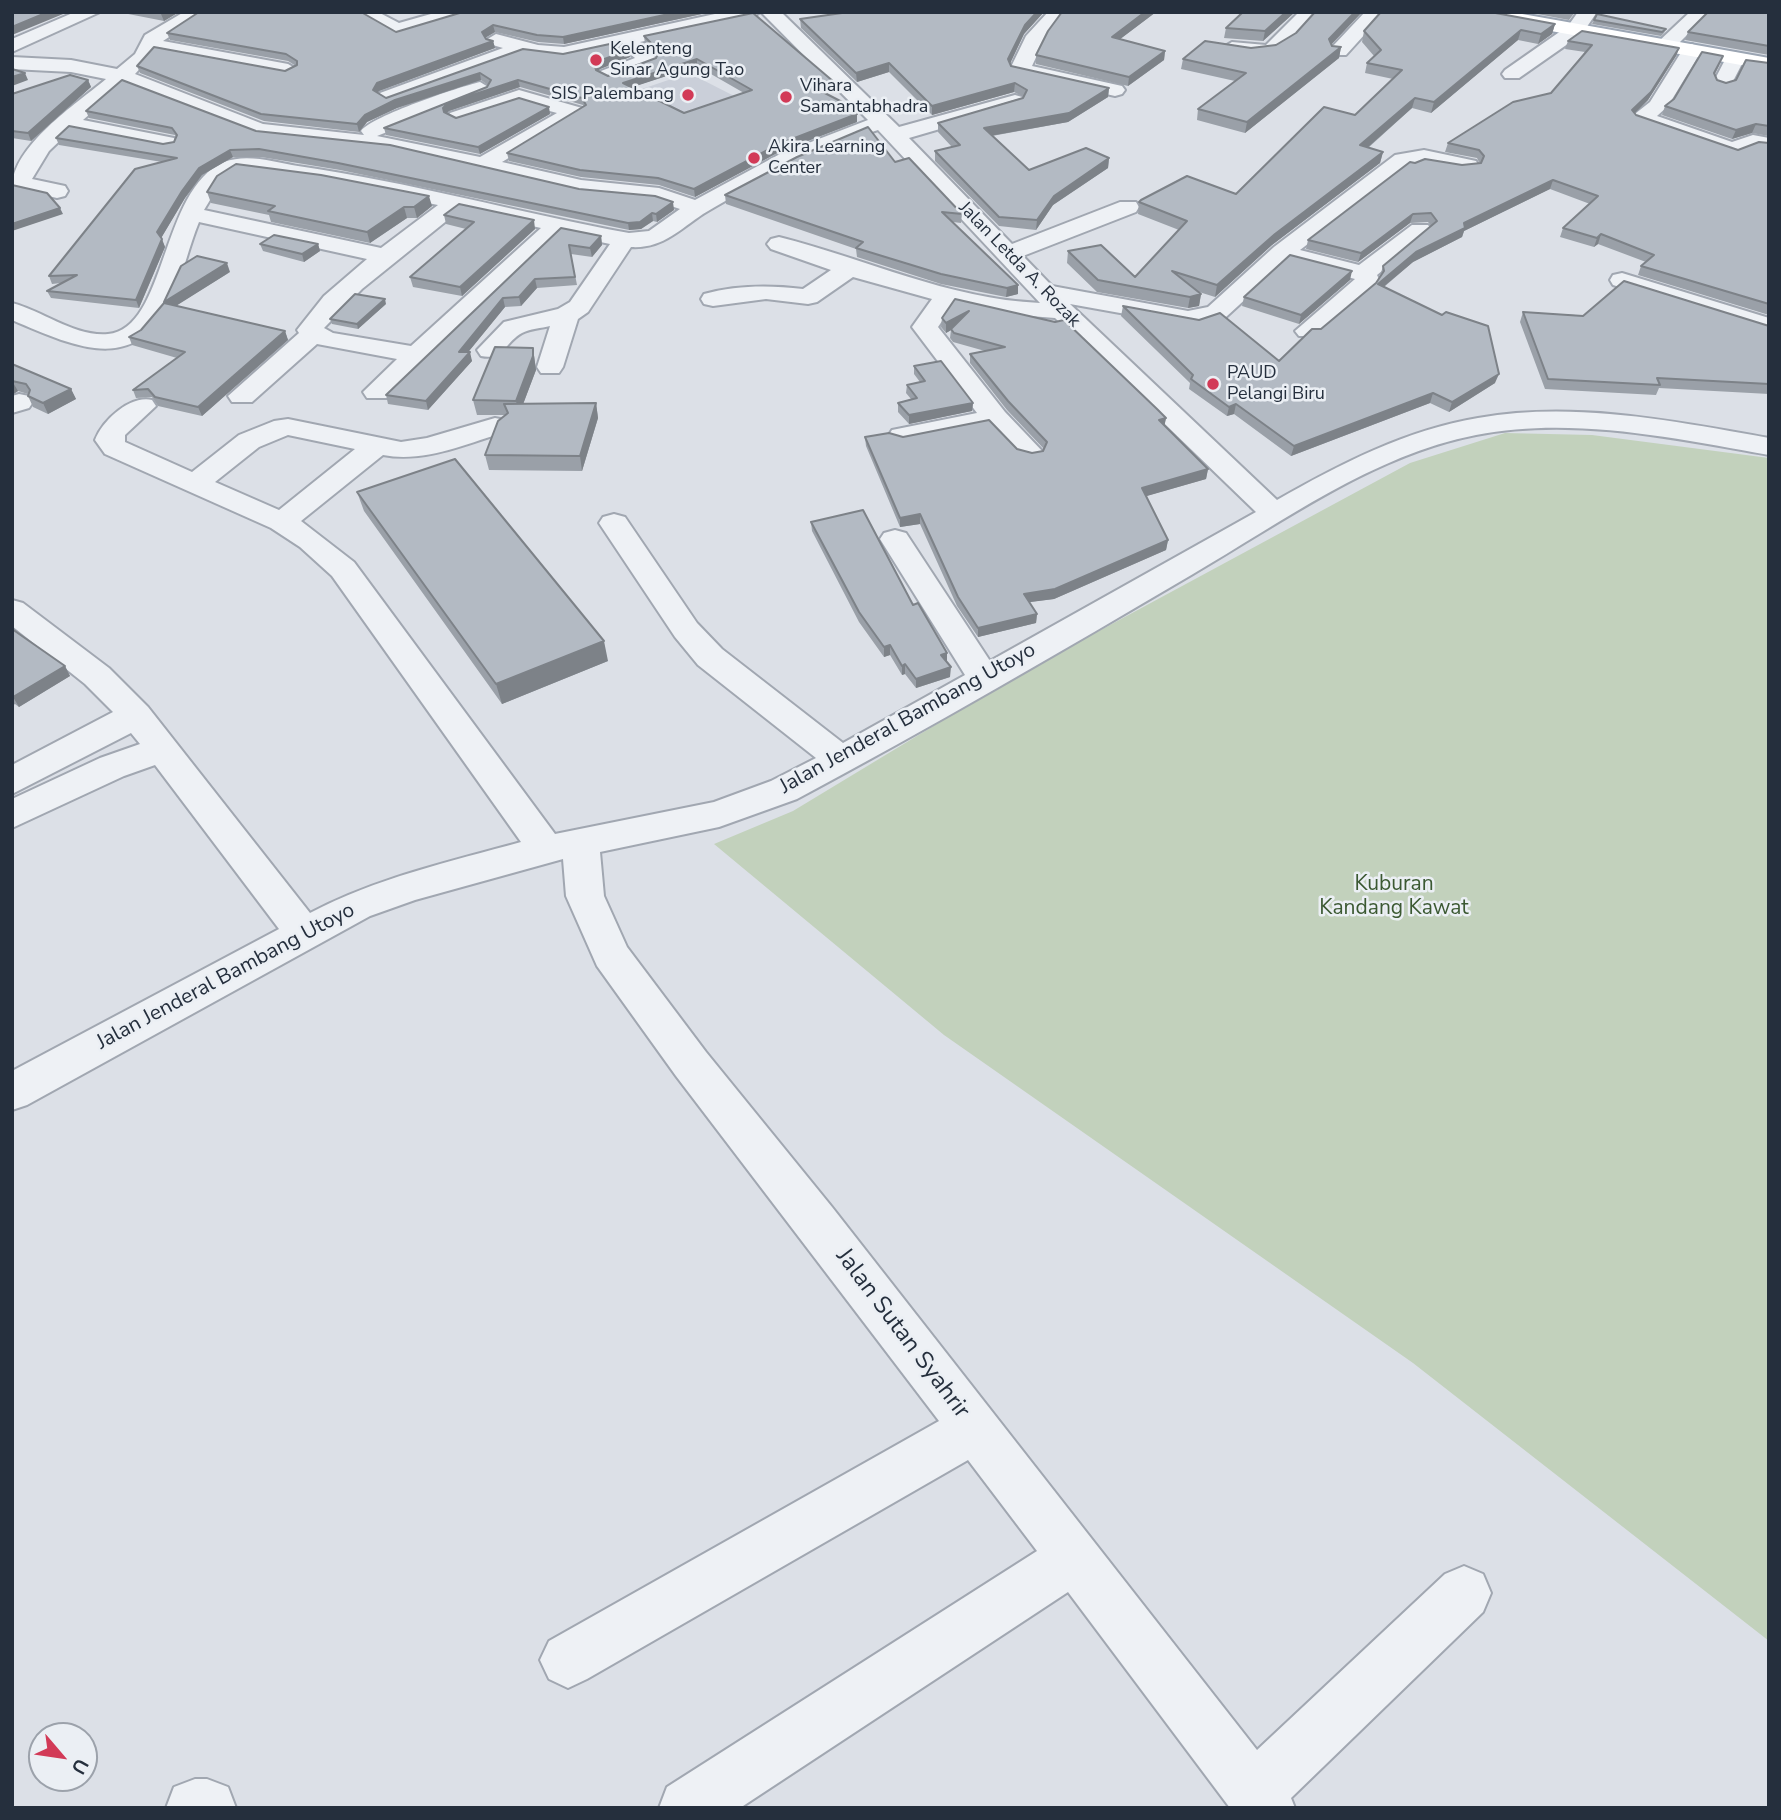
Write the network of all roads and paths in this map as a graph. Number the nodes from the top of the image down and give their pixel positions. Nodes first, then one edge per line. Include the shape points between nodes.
1 (91, 12) edge
2 (364, 12) edge
3 (751, 12) edge
4 (1059, 12) edge
5 (1310, 12) edge
6 (1376, 12) edge
7 (1478, 12) edge
8 (1588, 12) edge
9 (1701, 12) edge
10 (193, 13) edge
11 (457, 17) edge
12 (785, 18) edge
13 (397, 30) junction
14 (1575, 30) junction
15 (496, 40) edge
16 (626, 40) junction
17 (434, 41) edge
18 (149, 44) junction
19 (12, 46) edge
20 (1219, 46) edge
21 (1665, 46) junction
22 (523, 47) junction
23 (1692, 50) junction
24 (1339, 51) edge
25 (1735, 58) junction
26 (12, 63) edge
27 (1769, 64) edge
28 (93, 69) junction
29 (288, 70) edge
30 (1512, 74) dead end
31 (608, 75) edge
32 (121, 76) junction
33 (1723, 83) edge
34 (47, 84) edge
35 (1016, 84) junction
36 (480, 88) edge
37 (1115, 90) edge
38 (387, 97) edge
39 (1630, 103) edge
40 (1652, 110) junction
41 (969, 113) junction
42 (67, 123) junction
43 (897, 128) junction
44 (112, 131) junction
45 (995, 131) edge
46 (363, 140) junction
47 (1711, 142) junction
48 (166, 143) edge
49 (1769, 145) edge
50 (941, 146) edge
51 (406, 147) junction
52 (87, 150) edge
53 (210, 156) edge
54 (1690, 156) edge
55 (482, 165) junction
56 (1468, 166) edge
57 (232, 167) junction
58 (16, 183) edge
59 (57, 191) dead end
60 (456, 202) junction
61 (1128, 207) dead end
62 (698, 208) junction
63 (191, 214) junction
64 (558, 225) junction
65 (1420, 230) edge
66 (625, 239) junction
67 (779, 244) dead end
68 (1282, 252) junction
69 (1008, 254) junction
70 (386, 257) junction
71 (848, 269) junction
72 (1363, 274) junction
73 (1622, 280) edge
74 (1044, 292) junction
75 (947, 294) junction
76 (713, 299) dead end
77 (12, 311) edge
78 (1062, 311) junction
79 (566, 316) junction
80 (1769, 326) edge
81 (1308, 331) edge
82 (313, 334) junction
83 (490, 350) edge
84 (417, 355) junction
85 (550, 367) dead end
86 (377, 392) dead end
87 (242, 396) dead end
88 (142, 406) dead end
89 (995, 418) junction
90 (495, 426) edge
91 (902, 436) edge
92 (374, 447) junction
93 (1769, 447) edge
94 (1030, 453) edge
95 (194, 485) junction
96 (1273, 512) junction
97 (282, 522) junction
98 (614, 523) dead end
99 (895, 539) dead end
100 (12, 610) edge
101 (984, 678) junction
102 (136, 715) junction
103 (164, 749) junction
104 (842, 760) junction
105 (12, 781) edge
106 (12, 815) edge
107 (563, 845) junction
108 (303, 932) junction
109 (12, 1092) edge
110 (974, 1429) junction
111 (1073, 1558) junction
112 (1464, 1593) dead end
113 (568, 1660) dead end
114 (1260, 1800) edge
115 (195, 1808) edge
116 (207, 1808) edge
117 (688, 1808) edge

1 - 19 street
2 - 13 street
3 - 16 street
4 - 35 street via 1036,36
5 - 20 street via 1271,51
6 - 24 street
7 - 14 main road
8 - 14 street
9 - 21 street
10 - 18 street
11 - 13 street
12 - 43 street, Jalan Letda A. Rozak
13 - 17 street
14 - 21 main road
14 - 30 street
15 - 22 street
16 - 22 street via 564,53
16 - 31 street via 648,60
18 - 29 street
18 - 32 street via 144,57
21 - 23 main road
22 - 38 street
23 - 25 main road
23 - 40 street
25 - 27 main road
25 - 33 street
26 - 28 street
28 - 32 street
28 - 34 street
32 - 42 street
32 - 46 street via 252,128
35 - 37 street
35 - 41 street
36 - 46 street via 382,122
39 - 40 street
40 - 47 street via 1641,117
41 - 43 street
41 - 45 street
42 - 44 street
42 - 58 street via 40,148
43 - 50 street
43 - 62 street via 831,140
43 - 69 street, Jalan Letda A. Rozak
44 - 48 street
44 - 52 street
46 - 51 street
47 - 49 street via 1735,151 1753,141
47 - 54 street
51 - 55 street
51 - 55 street via 452,121 519,96 575,112
53 - 57 street via 228,161
55 - 62 street via 607,192 659,195
56 - 68 street via 1424,157 1403,160
57 - 60 street via 326,176
57 - 63 street via 218,173
58 - 59 street
60 - 64 street
60 - 70 street
61 - 69 street
62 - 66 street via 654,238
63 - 70 street
63 - 77 street via 163,294 149,320 128,336 95,341
64 - 66 street
64 - 84 street
65 - 72 street
66 - 79 street via 579,307
67 - 71 street
68 - 72 street
68 - 74 street via 1217,312 1198,319
69 - 74 street, Jalan Letda A. Rozak
70 - 82 street via 311,326
71 - 75 street
71 - 76 street via 807,297 766,292
72 - 81 street via 1367,279 1363,285
73 - 80 street
74 - 78 street, Jalan Letda A. Rozak
75 - 78 street via 1014,309
75 - 89 street via 925,327
78 - 96 street, Jalan Letda A. Rozak
79 - 83 street via 513,327
79 - 85 street
82 - 84 street
82 - 87 street
84 - 86 street
88 - 95 street via 108,440 115,448
89 - 91 street
89 - 94 street
90 - 92 street via 430,446
92 - 95 street via 288,427 270,428
92 - 97 street
93 - 96 street, Jalan Jenderal Bambang Utoyo via 1633,427 1500,423 1448,433 1399,452
95 - 97 street
96 - 101 street, Jalan Jenderal Bambang Utoyo
97 - 107 street via 343,569
98 - 104 street via 686,630 710,657
99 - 101 street
100 - 102 street via 97,676
101 - 104 street, Jalan Jenderal Bambang Utoyo
102 - 103 street
102 - 105 street
103 - 106 street via 112,767
103 - 108 street
104 - 107 street, Jalan Jenderal Bambang Utoyo via 785,790 719,814
107 - 108 street, Jalan Jenderal Bambang Utoyo via 405,888
107 - 110 street, Jalan Sutan Syahrir via 611,956
108 - 109 street, Jalan Jenderal Bambang Utoyo
110 - 111 street, Jalan Sutan Syahrir
110 - 113 street
111 - 114 street, Jalan Sutan Syahrir
111 - 117 street
112 - 114 street
115 - 116 street

